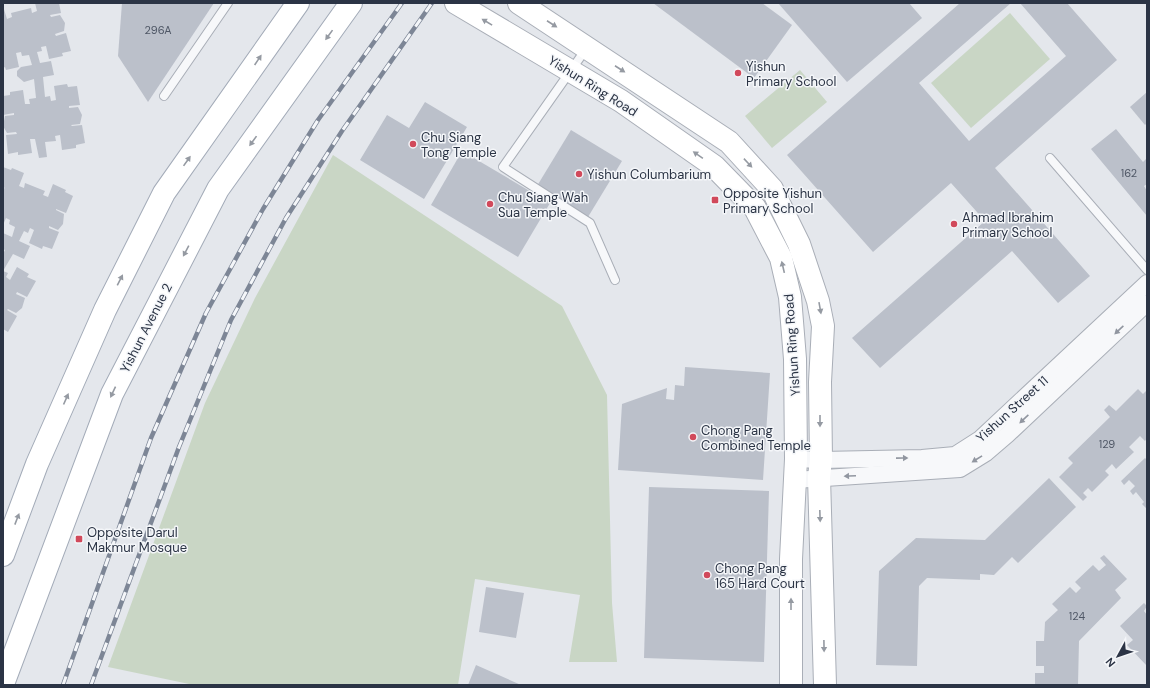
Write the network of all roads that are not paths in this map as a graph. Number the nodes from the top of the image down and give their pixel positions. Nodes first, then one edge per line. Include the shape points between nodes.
1 (228, 3) edge
2 (298, 3) edge
3 (351, 3) edge
4 (456, 3) edge
5 (519, 3) edge
6 (587, 47) junction
7 (571, 71) junction
8 (164, 96) dead end
9 (1050, 158) dead end
10 (1147, 270) edge
11 (614, 280) dead end
12 (1147, 283) edge
13 (1147, 303) edge
14 (820, 469) junction
15 (795, 470) junction
16 (3, 555) edge
17 (3, 684) edge
18 (790, 685) edge
19 (825, 685) edge

1 - 8 lane
16 -> 2 main road via 37,464 105,310 164,193
3 -> 17 main road, Yishun Avenue 2 via 218,189 112,394
7 -> 4 main road, Yishun Ring Road
5 -> 6 main road, Yishun Ring Road
6 - 7 lane
6 -> 14 main road, Yishun Ring Road via 728,142 772,189 799,244 818,301 823,326
7 - 11 lane via 503,167 590,224
15 -> 7 main road, Yishun Ring Road via 795,359 790,297 781,258 755,208 714,166 622,101
9 - 10 lane
14 -> 12 street, Yishun Street 11 via 956,455 980,439
13 -> 14 street, Yishun Street 11 via 986,453 960,469
14 - 15 street, Yishun Street 11
14 -> 19 main road, Yishun Ring Road
18 -> 15 main road, Yishun Ring Road

